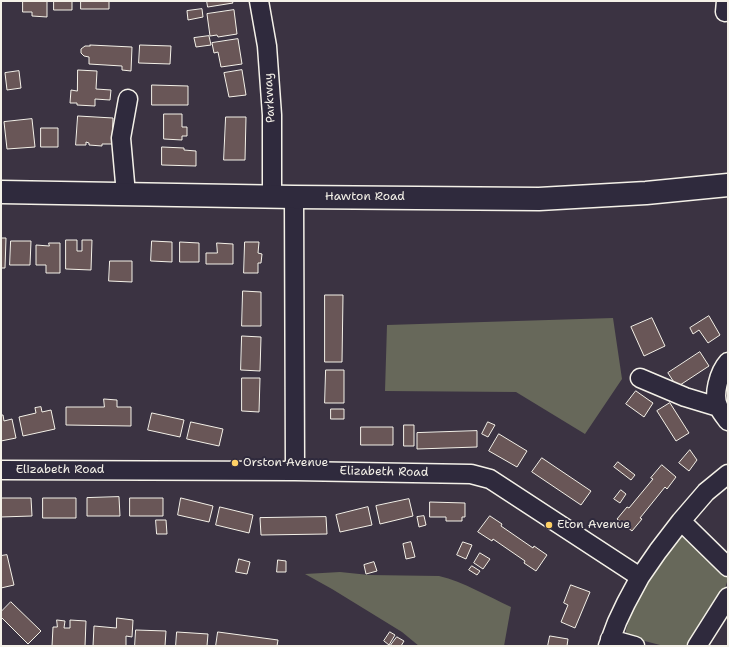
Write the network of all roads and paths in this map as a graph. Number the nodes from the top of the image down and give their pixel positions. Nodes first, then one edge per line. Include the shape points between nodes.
1 (259, 1) edge
2 (128, 99) dead end
3 (728, 185) edge
4 (1, 192) edge
5 (126, 194) junction
6 (272, 196) junction
7 (294, 197) junction
8 (728, 362) edge
9 (640, 378) dead end
10 (718, 406) junction
11 (728, 421) edge
12 (1, 470) edge
13 (295, 471) junction
14 (728, 474) edge
15 (680, 521) junction
16 (728, 567) edge
17 (640, 577) junction
18 (728, 596) edge
19 (609, 642) edge
20 (636, 646) edge
21 (697, 646) edge

1 - 6 street, Parkway via 267,46 272,115
2 - 5 street via 121,138
3 - 7 street, Hawton Road via 539,199
4 - 5 street, Hawton Road
5 - 6 street, Hawton Road
6 - 7 street, Hawton Road
7 - 13 street
8 - 10 street via 716,390
9 - 10 street via 686,397
10 - 11 street
12 - 13 street, Elizabeth Road
13 - 17 street, Elizabeth Road via 471,474 490,479
14 - 15 street via 706,492
15 - 16 street
15 - 17 street
17 - 19 street
18 - 21 street
19 - 20 street

